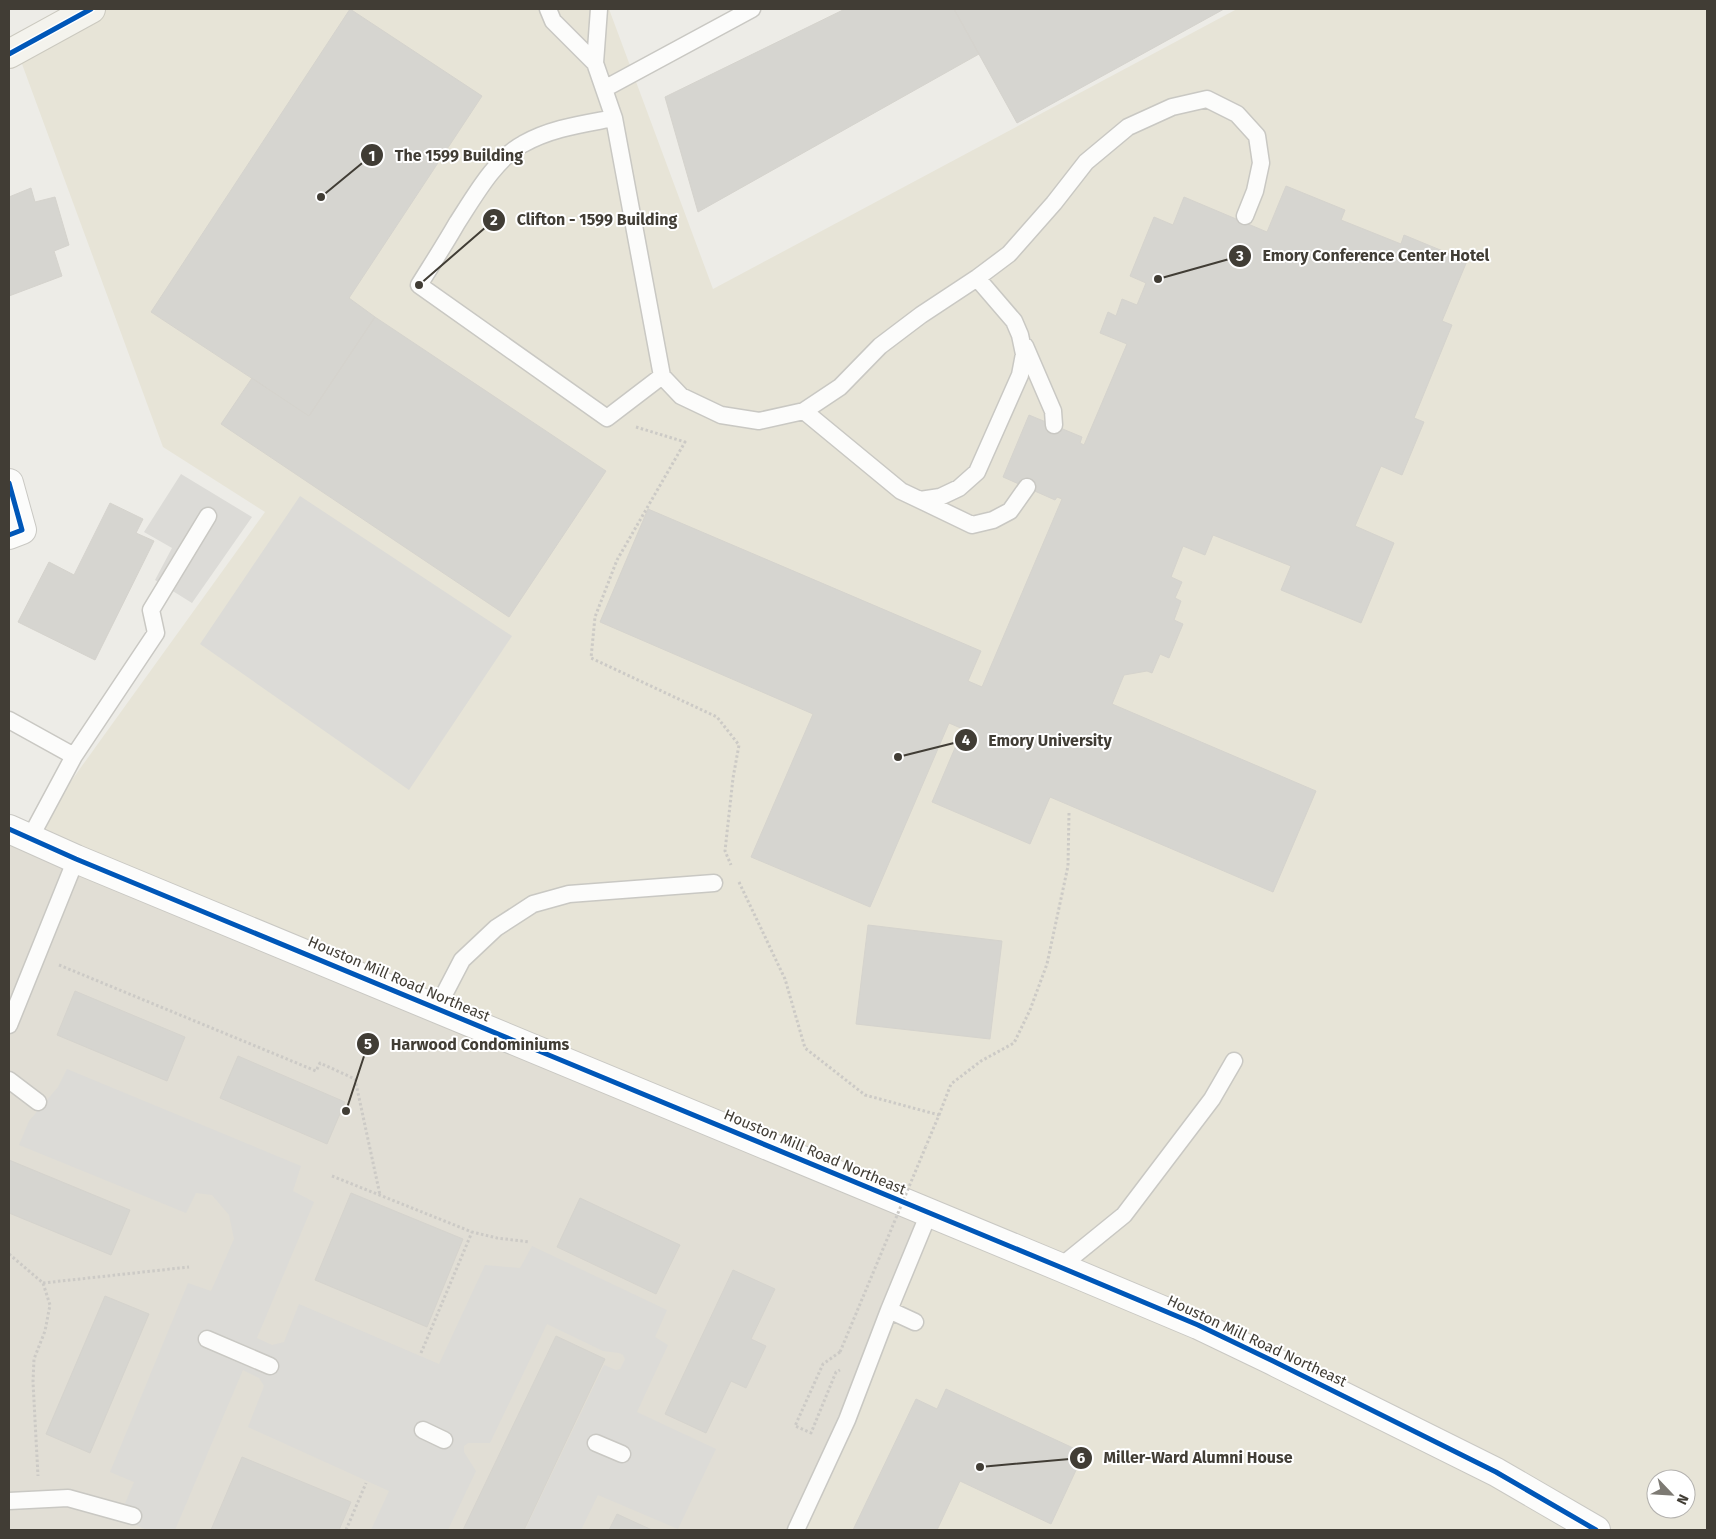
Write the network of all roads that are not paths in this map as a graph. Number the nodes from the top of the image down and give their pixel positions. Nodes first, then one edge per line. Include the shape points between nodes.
1 (91, 9) edge
2 (548, 9) edge
3 (599, 9) edge
4 (752, 9) edge
5 (9, 54) edge
6 (595, 63) junction
7 (604, 89) junction
8 (614, 118) junction
9 (1245, 216) dead end
10 (977, 278) junction
11 (1020, 334) junction
12 (662, 376) junction
13 (804, 411) junction
14 (1054, 425) dead end
15 (9, 483) edge
16 (1027, 487) dead end
17 (920, 500) junction
18 (208, 516) dead end
19 (9, 535) edge
20 (9, 720) edge
21 (74, 756) junction
22 (20, 834) edge
23 (76, 859) junction
24 (714, 883) dead end
25 (436, 1008) junction
26 (9, 1025) edge
27 (1234, 1061) dead end
28 (9, 1080) edge
29 (38, 1102) dead end
30 (929, 1213) junction
31 (1060, 1266) junction
32 (889, 1310) junction
33 (915, 1322) dead end
34 (207, 1339) dead end
35 (270, 1366) dead end
36 (423, 1430) dead end
37 (444, 1440) dead end
38 (596, 1443) dead end
39 (622, 1454) dead end
40 (9, 1501) edge
41 (133, 1516) dead end
42 (796, 1530) edge
43 (1596, 1530) edge

1 - 5 main road
2 - 6 lane via 553,21
3 - 6 lane
4 - 7 lane
6 - 7 lane
7 - 8 lane
8 - 12 lane
8 - 12 lane via 556,129 510,153 472,200 419,285 607,418
9 - 10 lane via 1261,163 1256,136 1237,114 1206,99 1172,107 1128,127 1086,162 1009,254
10 - 11 lane via 1014,321
10 - 13 lane via 921,314 880,346 840,387
11 - 14 lane via 1054,411
11 - 17 lane via 1024,354 1020,375 977,472 959,488 940,497
12 - 13 lane via 681,396 721,415 759,421
13 - 17 lane via 901,491
15 - 19 street via 22,530
16 - 17 lane via 1010,511 993,520 972,525
18 - 21 lane via 151,610 156,634
20 - 21 lane
21 - 22 lane
22 - 23 street, Houston Mill Road Northeast
23 - 25 street, Houston Mill Road Northeast
23 - 26 lane
24 - 25 lane via 569,894 533,904 496,928 462,960
25 - 30 street, Houston Mill Road Northeast
27 - 31 lane via 1212,1099 1124,1215
28 - 29 lane
30 - 31 street, Houston Mill Road Northeast
30 - 32 lane
31 - 43 street, Houston Mill Road Northeast via 1273,1361 1496,1472
32 - 33 lane
32 - 42 lane via 847,1420
34 - 35 lane
36 - 37 lane
38 - 39 lane
40 - 41 lane via 68,1498

